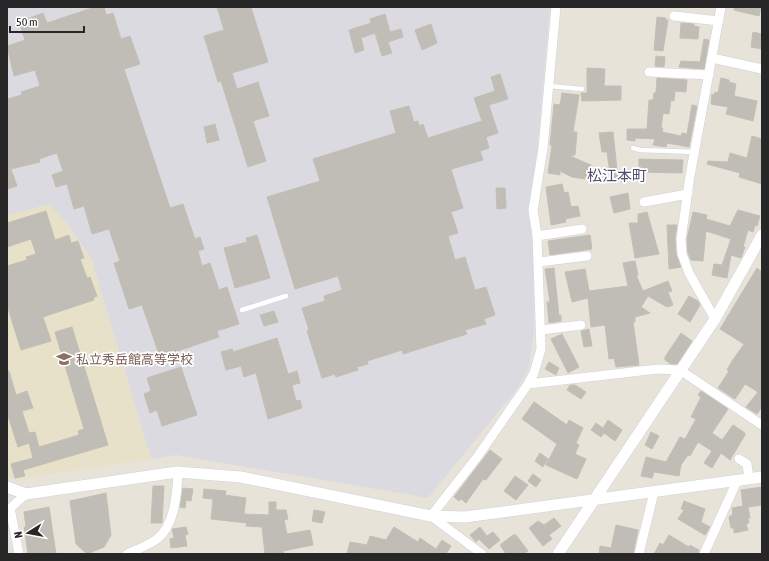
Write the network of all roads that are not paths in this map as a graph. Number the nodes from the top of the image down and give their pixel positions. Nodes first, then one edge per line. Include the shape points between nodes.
1 (556, 7) edge
2 (721, 7) edge
3 (674, 16) dead end
4 (719, 21) junction
5 (712, 58) junction
6 (762, 69) edge
7 (649, 72) dead end
8 (709, 75) junction
9 (549, 86) junction
10 (582, 89) dead end
11 (633, 148) dead end
12 (695, 152) junction
13 (688, 194) junction
14 (644, 202) dead end
15 (582, 229) dead end
16 (762, 235) edge
17 (537, 236) junction
18 (586, 256) dead end
19 (539, 262) junction
20 (286, 296) dead end
21 (242, 310) dead end
22 (715, 319) junction
23 (581, 325) dead end
24 (542, 330) junction
25 (680, 370) junction
26 (528, 384) junction
27 (762, 425) edge
28 (739, 459) dead end
29 (178, 472) junction
30 (762, 477) edge
31 (749, 479) junction
32 (737, 481) junction
33 (7, 487) edge
34 (654, 492) junction
35 (26, 494) junction
36 (594, 501) junction
37 (9, 510) edge
38 (431, 516) junction
39 (131, 553) edge
40 (19, 554) edge
41 (482, 554) edge
42 (558, 554) edge
43 (639, 554) edge
44 (704, 554) edge

1 - 9 street
2 - 4 street
3 - 4 street
4 - 5 street
5 - 6 street
5 - 8 street
7 - 8 street
8 - 12 street
9 - 10 lane
9 - 17 street via 533,210
11 - 12 lane
12 - 13 street
13 - 14 street
13 - 22 street via 681,239 682,254 689,274
15 - 17 street
16 - 22 street
17 - 19 street
18 - 19 street
19 - 24 street
20 - 21 lane
22 - 25 street
23 - 24 street
24 - 26 street via 541,349
25 - 26 street via 658,369
25 - 27 street
25 - 36 street
26 - 38 street via 478,456
28 - 31 street via 747,464
29 - 35 street
29 - 38 street via 241,477
29 - 39 street via 177,488 167,527 158,538
30 - 31 street
31 - 32 street
32 - 34 street
32 - 44 street
33 - 35 street
34 - 36 street
34 - 43 street
35 - 37 street
36 - 38 street via 465,517
36 - 42 street
37 - 40 street
38 - 41 street

